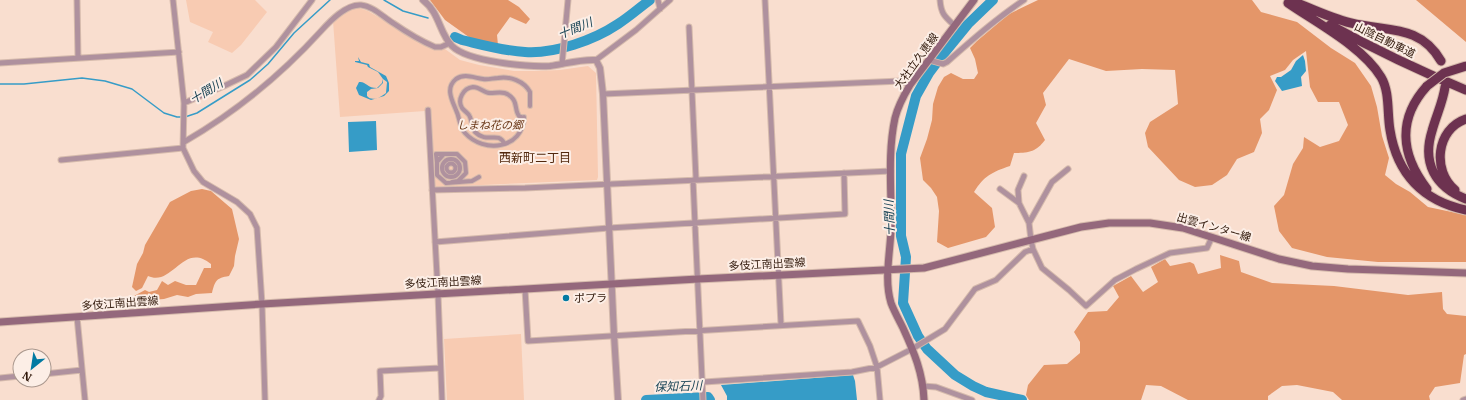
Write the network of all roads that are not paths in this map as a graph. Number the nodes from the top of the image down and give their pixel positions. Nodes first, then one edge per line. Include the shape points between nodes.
1 (77, 0) edge
2 (173, 0) edge
3 (312, 0) edge
4 (423, 0) edge
5 (568, 0) edge
6 (658, 0) edge
7 (670, 0) edge
8 (765, 0) edge
9 (940, 0) edge
10 (974, 0) edge
11 (1024, 0) edge
12 (1288, 1) edge
13 (660, 9) junction
14 (955, 26) junction
15 (689, 27) dead end
16 (450, 42) junction
17 (179, 52) junction
18 (78, 58) junction
19 (596, 60) junction
20 (929, 60) junction
21 (1441, 61) dead end
22 (0, 62) edge
23 (562, 64) junction
24 (1466, 66) edge
25 (1443, 83) junction
26 (910, 85) junction
27 (769, 87) junction
28 (692, 90) junction
29 (1466, 90) edge
30 (603, 94) junction
31 (184, 103) junction
32 (530, 106) dead end
33 (428, 110) dead end
34 (1466, 119) edge
35 (184, 142) junction
36 (504, 143) dead end
37 (183, 148) junction
38 (444, 154) junction
39 (464, 154) dead end
40 (440, 158) junction
41 (61, 160) dead end
42 (437, 162) junction
43 (452, 166) junction
44 (471, 166) dead end
45 (1068, 169) dead end
46 (891, 171) junction
47 (844, 173) junction
48 (773, 176) junction
49 (1024, 176) dead end
50 (480, 177) dead end
51 (441, 178) junction
52 (694, 180) junction
53 (452, 182) junction
54 (466, 182) junction
55 (607, 184) junction
56 (1000, 189) dead end
57 (432, 190) junction
58 (1466, 199) edge
59 (1437, 200) junction
60 (1018, 203) junction
61 (1466, 210) edge
62 (775, 219) junction
63 (695, 223) junction
64 (1029, 223) junction
65 (609, 228) junction
66 (1212, 237) junction
67 (1031, 240) junction
68 (434, 242) junction
69 (1033, 249) junction
70 (888, 270) junction
71 (1466, 273) edge
72 (778, 275) junction
73 (698, 279) junction
74 (612, 284) junction
75 (525, 289) junction
76 (438, 294) junction
77 (262, 304) junction
78 (77, 317) junction
79 (0, 322) edge
80 (781, 325) junction
81 (699, 331) junction
82 (614, 336) junction
83 (912, 349) junction
84 (876, 367) junction
85 (440, 368) junction
86 (82, 370) junction
87 (52, 373) edge
88 (12, 377) edge
89 (0, 378) edge
90 (704, 382) junction
91 (923, 386) junction
92 (1466, 399) edge
93 (85, 400) edge
94 (264, 400) edge
95 (379, 400) edge
96 (442, 400) edge
97 (618, 400) edge
98 (704, 400) edge
99 (880, 400) edge
100 (924, 400) edge
101 (972, 400) edge
102 (1463, 400) edge

1 - 18 street
2 - 17 street
3 - 31 street via 276,47 247,75
4 - 16 street via 435,12
5 - 23 street
6 - 13 street
7 - 13 street
8 - 27 street
9 - 14 street via 944,16
10 - 14 main road, 大社立久恵線
11 - 20 street via 947,62 943,64
12 - 21 highway via 1338,19 1415,36 1430,45
12 - 25 highway, 山陰自動車道
12 - 59 highway via 1371,63 1381,78 1386,94 1391,136 1400,163 1414,183
13 - 19 street
14 - 20 main road, 大社立久恵線
15 - 28 street
16 - 23 street via 464,54 486,59 531,66
16 - 35 street via 435,47 366,6 353,6 328,23 298,57 265,86 210,127
17 - 18 street
17 - 31 street
18 - 22 street
19 - 23 street
19 - 30 street via 600,68
20 - 26 main road, 大社立久恵線
24 - 59 highway, bridge via 1444,73 1427,86 1419,94 1410,113 1406,133 1407,152 1415,171
25 - 29 highway, 山陰自動車道
25 - 58 highway via 1442,104 1429,141 1430,161 1432,171 1442,186
26 - 27 street via 901,81
26 - 46 main road, 大社立久恵線 via 896,116
27 - 28 street
27 - 48 street
28 - 30 street
28 - 52 street
30 - 55 street
31 - 35 street
32 - 36 street via 530,92 523,84 514,80 483,80 464,76 456,80 450,96 462,129 469,137 486,145 497,145 511,141 519,135 524,125 524,117 519,116 514,101 505,93 488,93 476,87 469,88 461,97 461,105 470,116 475,132 482,138 498,137 502,140
33 - 57 street
34 - 58 highway via 1449,132 1439,154 1446,179 1451,187
35 - 37 street
37 - 41 street
37 - 77 street via 194,171 203,182 237,202 250,214 257,228
38 - 40 street
38 - 42 street via 436,154
38 - 43 street
39 - 43 street
40 - 42 street
40 - 43 street
42 - 43 street
43 - 44 street
43 - 51 street
43 - 51 street via 437,175
43 - 53 street
43 - 53 street via 458,181
43 - 54 street via 466,173
45 - 64 street via 1052,182
46 - 47 street
46 - 70 main road, 大社立久恵線
47 - 48 street
47 - 62 street via 845,214
48 - 52 street
48 - 62 street
49 - 60 street via 1018,190
50 - 54 street
51 - 53 street via 446,183
52 - 55 street
52 - 63 street
53 - 54 street
55 - 57 street
55 - 65 street
56 - 60 street
57 - 68 street
59 - 61 highway
60 - 64 street
62 - 63 street
62 - 72 street
63 - 65 street
63 - 73 street
64 - 67 street
65 - 68 street
65 - 74 street
66 - 67 main road, 出雲インター線 via 1183,228 1150,223 1109,223 1081,227
66 - 69 street via 1207,248 1170,253 1115,280 1086,306 1042,268
66 - 71 main road, 出雲インター線 via 1279,259 1312,266
67 - 69 street
67 - 70 main road, 出雲インター線 via 947,263 916,269
68 - 76 street
69 - 83 street via 1025,252 996,280 975,289 945,329
70 - 72 main road, 多伎江南出雲線
70 - 83 main road, 大社立久恵線 via 891,304
72 - 73 main road, 多伎江南出雲線
72 - 80 street
73 - 74 main road, 多伎江南出雲線
73 - 81 street
74 - 75 main road, 多伎江南出雲線
74 - 82 street
75 - 76 main road, 多伎江南出雲線
75 - 82 street via 528,341
76 - 77 main road, 多伎江南出雲線
76 - 85 street
77 - 78 main road, 多伎江南出雲線
77 - 94 street
78 - 79 main road, 多伎江南出雲線
78 - 86 street
80 - 81 street
80 - 84 street via 858,321 870,346
81 - 82 street
81 - 90 street
82 - 97 street
83 - 84 street
83 - 91 main road, 大社立久恵線
84 - 90 street via 852,372
84 - 99 street
85 - 95 street via 380,371
85 - 96 street
86 - 87 street
86 - 93 street
88 - 89 street
90 - 98 street
91 - 100 main road, 大社立久恵線
91 - 101 street via 936,387
92 - 102 street

